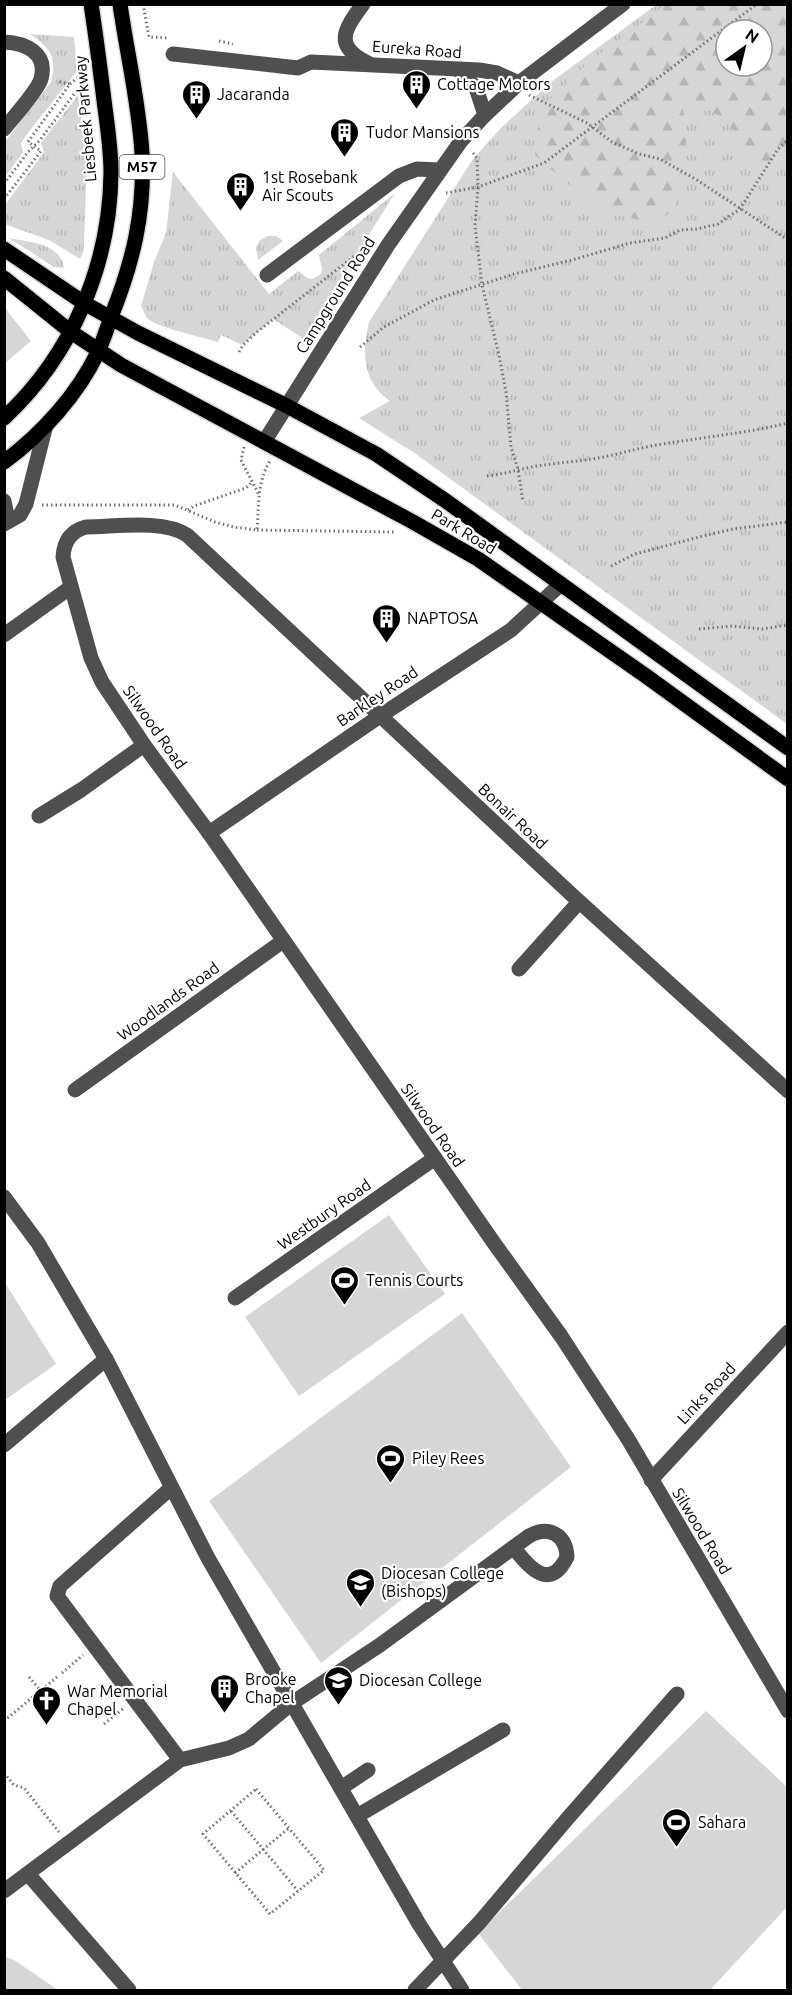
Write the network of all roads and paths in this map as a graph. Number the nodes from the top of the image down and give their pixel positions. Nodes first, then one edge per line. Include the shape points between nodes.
1 (91, 4) edge
2 (120, 4) edge
3 (143, 4) edge
4 (363, 4) edge
5 (623, 4) edge
6 (757, 4) edge
7 (149, 37) dead end
8 (4, 42) edge
9 (173, 54) dead end
10 (368, 64) junction
11 (459, 70) junction
12 (82, 74) dead end
13 (50, 80) dead end
14 (70, 84) junction
15 (78, 89) dead end
16 (524, 89) junction
17 (485, 115) junction
18 (592, 127) junction
19 (4, 129) edge
20 (788, 140) edge
21 (34, 147) junction
22 (473, 153) dead end
23 (440, 170) junction
24 (4, 184) edge
25 (478, 187) junction
26 (446, 193) dead end
27 (4, 200) edge
28 (740, 209) junction
29 (788, 240) edge
30 (4, 249) edge
31 (361, 255) dead end
32 (267, 275) dead end
33 (4, 278) edge
34 (482, 285) junction
35 (84, 303) junction
36 (111, 318) junction
37 (71, 332) junction
38 (360, 347) dead end
39 (99, 351) junction
40 (239, 352) dead end
41 (287, 406) junction
42 (4, 418) edge
43 (788, 423) edge
44 (46, 425) junction
45 (264, 442) junction
46 (244, 446) dead end
47 (271, 460) dead end
48 (4, 462) edge
49 (518, 469) junction
50 (487, 476) dead end
51 (253, 481) junction
52 (259, 495) junction
53 (4, 501) edge
54 (523, 502) dead end
55 (26, 504) junction
56 (188, 510) junction
57 (4, 519) edge
58 (788, 522) edge
59 (4, 524) edge
60 (257, 530) junction
61 (397, 532) dead end
62 (63, 557) joint
63 (611, 566) dead end
64 (561, 584) junction
65 (71, 587) junction
66 (542, 603) junction
67 (788, 625) edge
68 (699, 629) dead end
69 (4, 635) edge
70 (380, 716) junction
71 (144, 746) junction
72 (788, 748) edge
73 (788, 779) edge
74 (39, 816) dead end
75 (209, 833) junction
76 (579, 902) junction
77 (283, 940) junction
78 (519, 969) dead end
79 (75, 1090) dead end
80 (788, 1090) edge
81 (435, 1158) junction
82 (4, 1197) edge
83 (235, 1298) dead end
84 (788, 1332) edge
85 (106, 1359) junction
86 (4, 1445) edge
87 (651, 1479) junction
88 (171, 1488) junction
89 (514, 1548) dead end
90 (94, 1646) junction
91 (62, 1673) dead end
92 (114, 1673) junction
93 (29, 1677) dead end
94 (57, 1677) dead end
95 (41, 1691) junction
96 (677, 1694) dead end
97 (86, 1697) dead end
98 (134, 1699) junction
99 (292, 1703) junction
100 (788, 1711) edge
101 (4, 1721) edge
102 (104, 1725) dead end
103 (503, 1730) dead end
104 (180, 1760) junction
105 (368, 1770) dead end
106 (4, 1773) edge
107 (341, 1788) junction
108 (231, 1810) junction
109 (357, 1816) junction
110 (289, 1828) junction
111 (69, 1844) junction
112 (263, 1850) junction
113 (235, 1873) junction
114 (28, 1874) junction
115 (4, 1891) edge
116 (298, 1891) junction
117 (442, 1960) junction
118 (129, 1990) edge
119 (415, 1990) edge
120 (462, 1990) edge

1 - 35 main road, Liesbeek Parkway / M57 via 111,173 101,252
2 - 36 main road, M57 via 137,113 142,193 134,250
3 - 7 path
4 - 10 street via 345,34 353,56
5 - 16 street, Campground Road
6 - 18 path
8 - 19 street via 23,44 35,51 41,62 41,79
9 - 10 street, Eureka Road via 298,68 311,62
10 - 11 street, Eureka Road
11 - 16 street, Eureka Road via 497,73
11 - 17 street via 476,88
12 - 14 path
13 - 14 path
14 - 21 path via 28,142
15 - 21 path
16 - 17 street, Campground Road
16 - 18 path
17 - 23 street, Campground Road
18 - 25 path via 544,163
18 - 28 path via 612,142 660,159
20 - 28 path via 778,149
21 - 24 path
21 - 27 path via 41,151
22 - 25 path via 477,158
23 - 32 street, Campground Road via 417,169 399,176
23 - 41 street, Campground Road
25 - 26 path
25 - 34 path via 475,226
28 - 29 path
28 - 34 path via 718,224 680,230 665,238 630,243
30 - 35 main road, Park Road
31 - 40 path via 353,257 257,332
33 - 37 main road, Park Road
34 - 38 path via 434,300 384,327
34 - 49 path via 499,355 511,447
35 - 36 main road, Park Road
35 - 37 main road, Liesbeek Parkway / M57
36 - 39 main road, M57
36 - 41 main road, Park Road
37 - 39 main road, Park Road
37 - 42 main road, M57 via 43,376
39 - 44 main road, M57 via 87,373
39 - 45 main road, Park Road
41 - 45 street, Campground Road
41 - 64 main road, Park Road via 415,479
43 - 49 path
44 - 48 main road, M57
44 - 55 street
45 - 66 main road, Park Road via 446,539
46 - 51 path via 241,460
47 - 52 path via 263,473
49 - 50 path
49 - 54 path
51 - 52 path
51 - 56 path via 246,488
52 - 60 path
53 - 57 street
55 - 56 path via 154,504
55 - 59 street via 20,515
56 - 60 path via 215,522
58 - 63 path via 699,537 635,554
60 - 61 path
62 - 65 street, Silwood Road
62 - 70 street, Bonair Road via 68,538 82,528 161,526 181,531
64 - 66 street, Barkley Road
64 - 72 main road, Park Road
65 - 69 street
65 - 71 street, Silwood Road via 96,669
66 - 70 street, Barkley Road via 511,630
66 - 73 main road, Park Road
67 - 68 path
70 - 75 street, Barkley Road
70 - 76 street, Bonair Road
71 - 74 street
71 - 75 street, Silwood Road
75 - 77 street, Silwood Road
76 - 78 street
76 - 80 street, Bonair Road
77 - 79 street, Woodlands Road
77 - 81 street, Silwood Road
81 - 83 street, Westbury Road
81 - 87 street, Silwood Road via 561,1336
82 - 85 street via 38,1242
84 - 87 street, Links Road
85 - 86 street
85 - 88 street
87 - 100 street, Silwood Road
88 - 90 street via 60,1586 60,1602
88 - 99 street
89 - 99 street
90 - 91 path
90 - 92 street
92 - 97 path
92 - 98 street
93 - 95 path
94 - 95 path
95 - 101 path
96 - 117 street via 479,1923
98 - 102 path
98 - 104 street
99 - 104 street via 249,1739
99 - 107 street
103 - 109 street
104 - 111 street
105 - 107 street
106 - 111 path via 14,1785 24,1788
107 - 109 street
108 - 110 path via 256,1789
108 - 112 path
108 - 113 path via 203,1834
109 - 117 street
110 - 112 path
110 - 116 path via 324,1870
111 - 114 street
112 - 113 path
112 - 116 path
113 - 116 path via 270,1914
114 - 115 street
114 - 118 street
117 - 119 street
117 - 120 street

